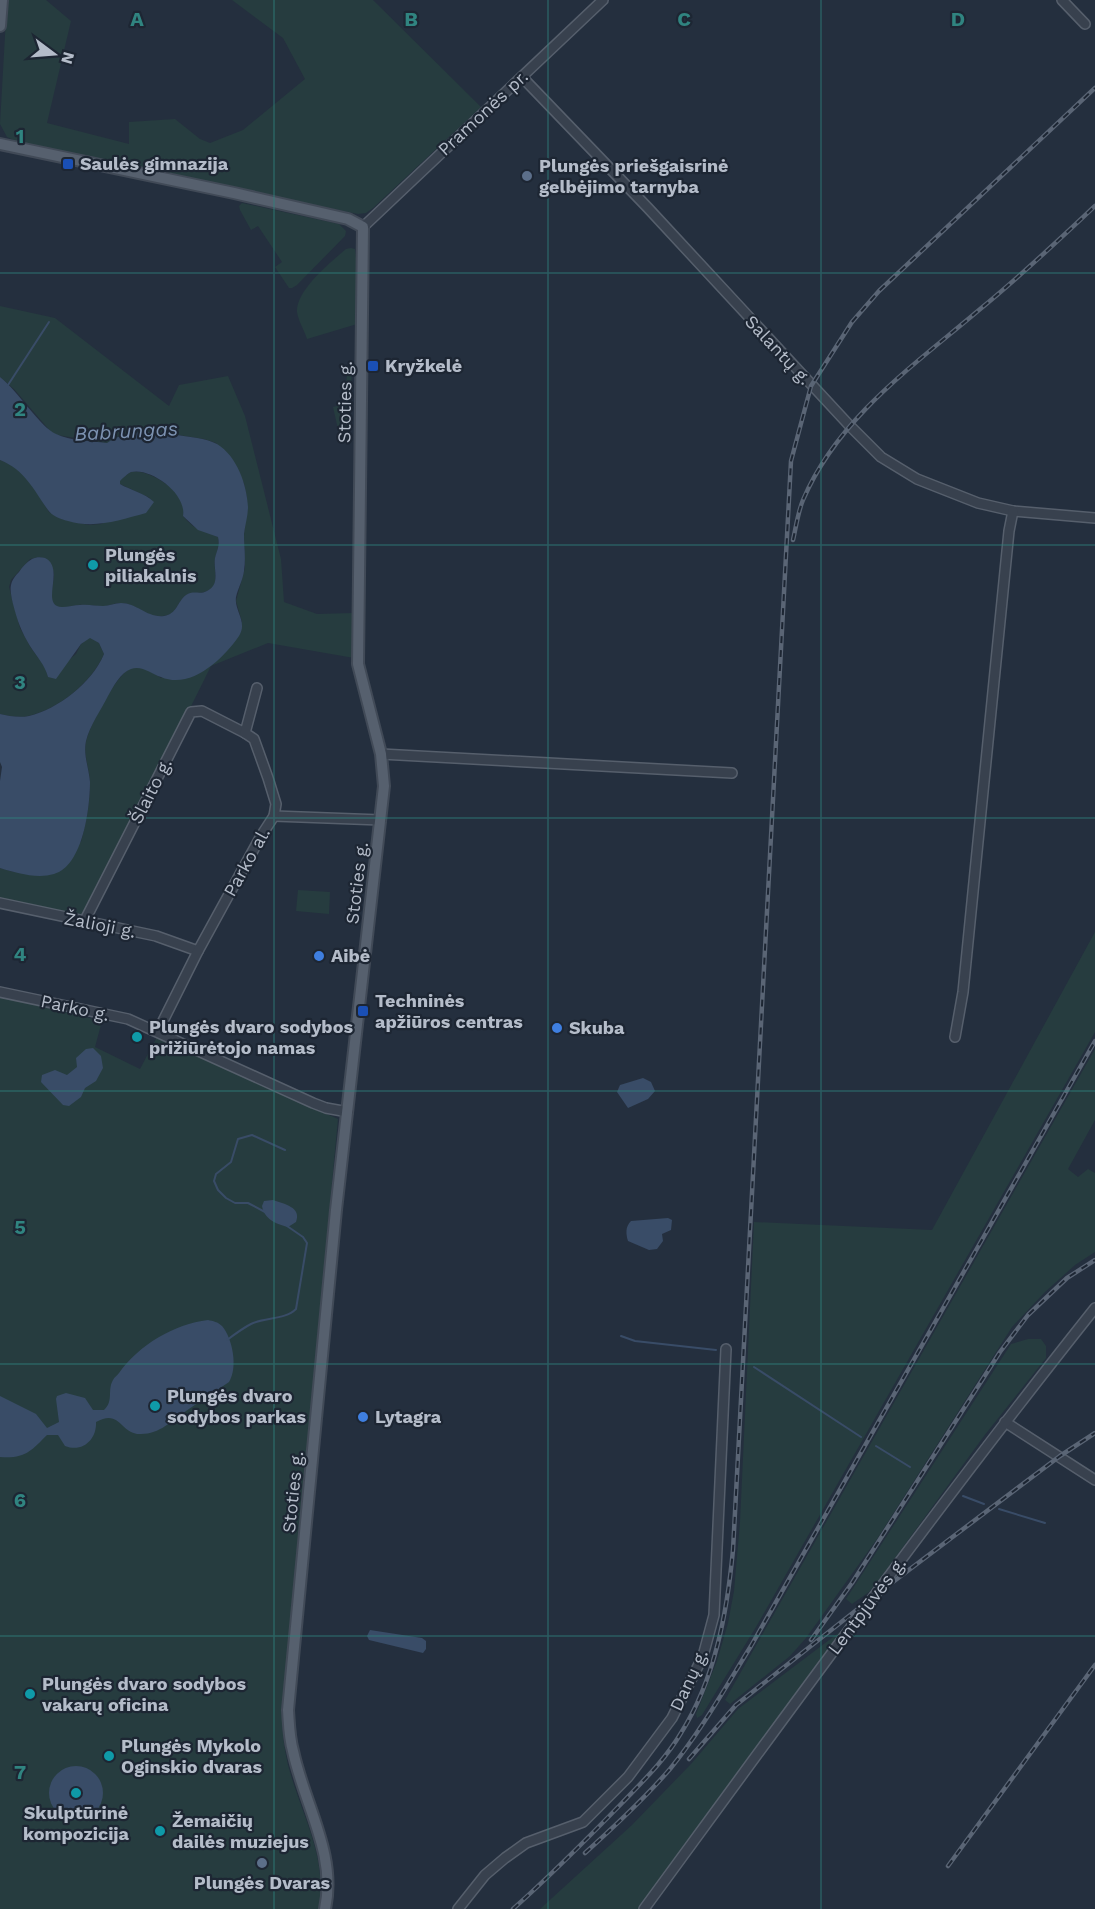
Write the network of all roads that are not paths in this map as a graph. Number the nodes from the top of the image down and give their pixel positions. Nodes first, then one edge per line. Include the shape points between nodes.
1 (2, 0) edge
2 (603, 0) edge
3 (1062, 0) edge
4 (1085, 24) dead end
5 (0, 26) edge
6 (522, 77) junction
7 (0, 144) edge
8 (363, 227) junction
9 (1013, 511) junction
10 (1095, 518) edge
11 (257, 688) dead end
12 (245, 733) junction
13 (381, 754) junction
14 (732, 773) dead end
15 (274, 816) junction
16 (381, 820) junction
17 (0, 903) edge
18 (84, 922) junction
19 (198, 951) junction
20 (0, 992) edge
21 (158, 1031) junction
22 (955, 1037) dead end
23 (348, 1112) junction
24 (1095, 1308) edge
25 (726, 1349) dead end
26 (1005, 1422) junction
27 (1095, 1480) edge
28 (325, 1909) edge
29 (458, 1909) edge
30 (644, 1909) edge

1 - 5 main road
2 - 6 street, Pramonės pr.
3 - 4 street
6 - 8 street, Pramonės pr.
6 - 9 street, Salantų g. via 881,457 917,479 978,503
7 - 8 main road via 348,219
8 - 13 main road, Stoties g. via 358,664
9 - 10 street, Salantų g.
9 - 22 street via 963,992
11 - 12 street
12 - 15 street, Parko al. via 254,739 268,778 276,804
12 - 18 street, Šlaito g. via 202,711 191,712
13 - 14 street
13 - 16 main road, Stoties g.
15 - 16 street
15 - 19 street, Parko al.
16 - 23 main road, Stoties g.
17 - 18 street, Žalioji g.
18 - 19 street, Žalioji g. via 156,936
19 - 21 street, Parko al.
20 - 21 street, Parko g. via 128,1019
21 - 23 street, Parko g. via 313,1103
23 - 28 main road, Stoties g. via 288,1710 293,1754 327,1864
24 - 26 street, Lentpjūvės g.
25 - 29 street, Danų g. via 714,1615 703,1656 672,1718 628,1777 583,1822 526,1843 505,1858 485,1875
26 - 27 street
26 - 30 street, Lentpjūvės g.

